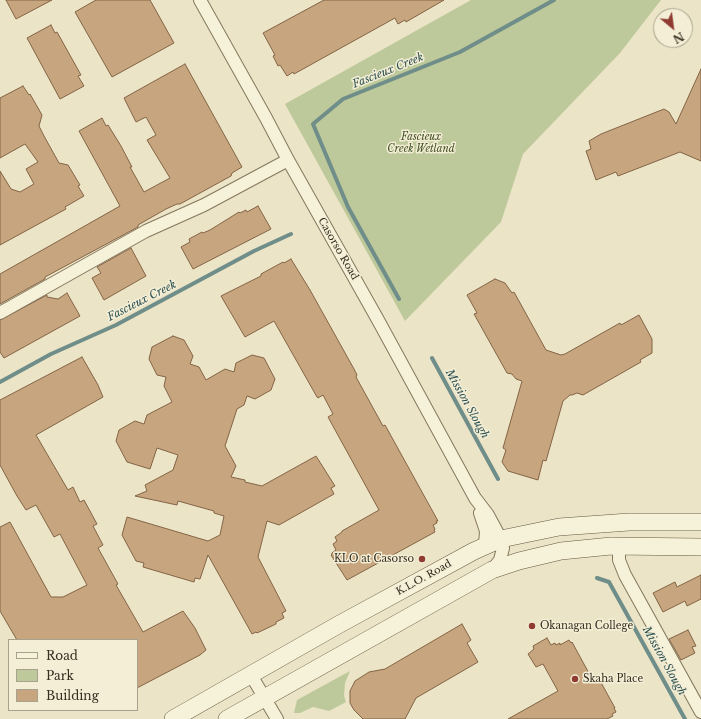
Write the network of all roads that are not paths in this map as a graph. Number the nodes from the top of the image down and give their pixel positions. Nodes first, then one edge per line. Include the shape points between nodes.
1 (200, 0) edge
2 (288, 160) junction
3 (0, 313) edge
4 (475, 498) junction
5 (701, 522) edge
6 (502, 539) junction
7 (486, 545) junction
8 (619, 546) junction
9 (701, 547) edge
10 (492, 570) junction
11 (252, 675) junction
12 (265, 698) junction
13 (701, 712) edge
14 (173, 719) edge
15 (227, 719) edge
16 (277, 719) edge

1 - 2 street, Casorso Road
2 - 3 street via 204,205 146,231
2 - 4 street, Casorso Road
4 - 6 street, Casorso Road
4 - 7 street, Casorso Road via 486,531
5 - 6 main road, K.L.O. Road via 629,522 560,527
6 - 7 main road, K.L.O. Road
6 - 10 street via 500,560
7 - 11 main road, K.L.O. Road
8 - 9 main road
8 - 10 main road via 561,552
8 - 13 street via 619,560 625,575
10 - 12 main road
11 - 12 street
11 - 14 main road, K.L.O. Road
12 - 15 main road
12 - 16 street

